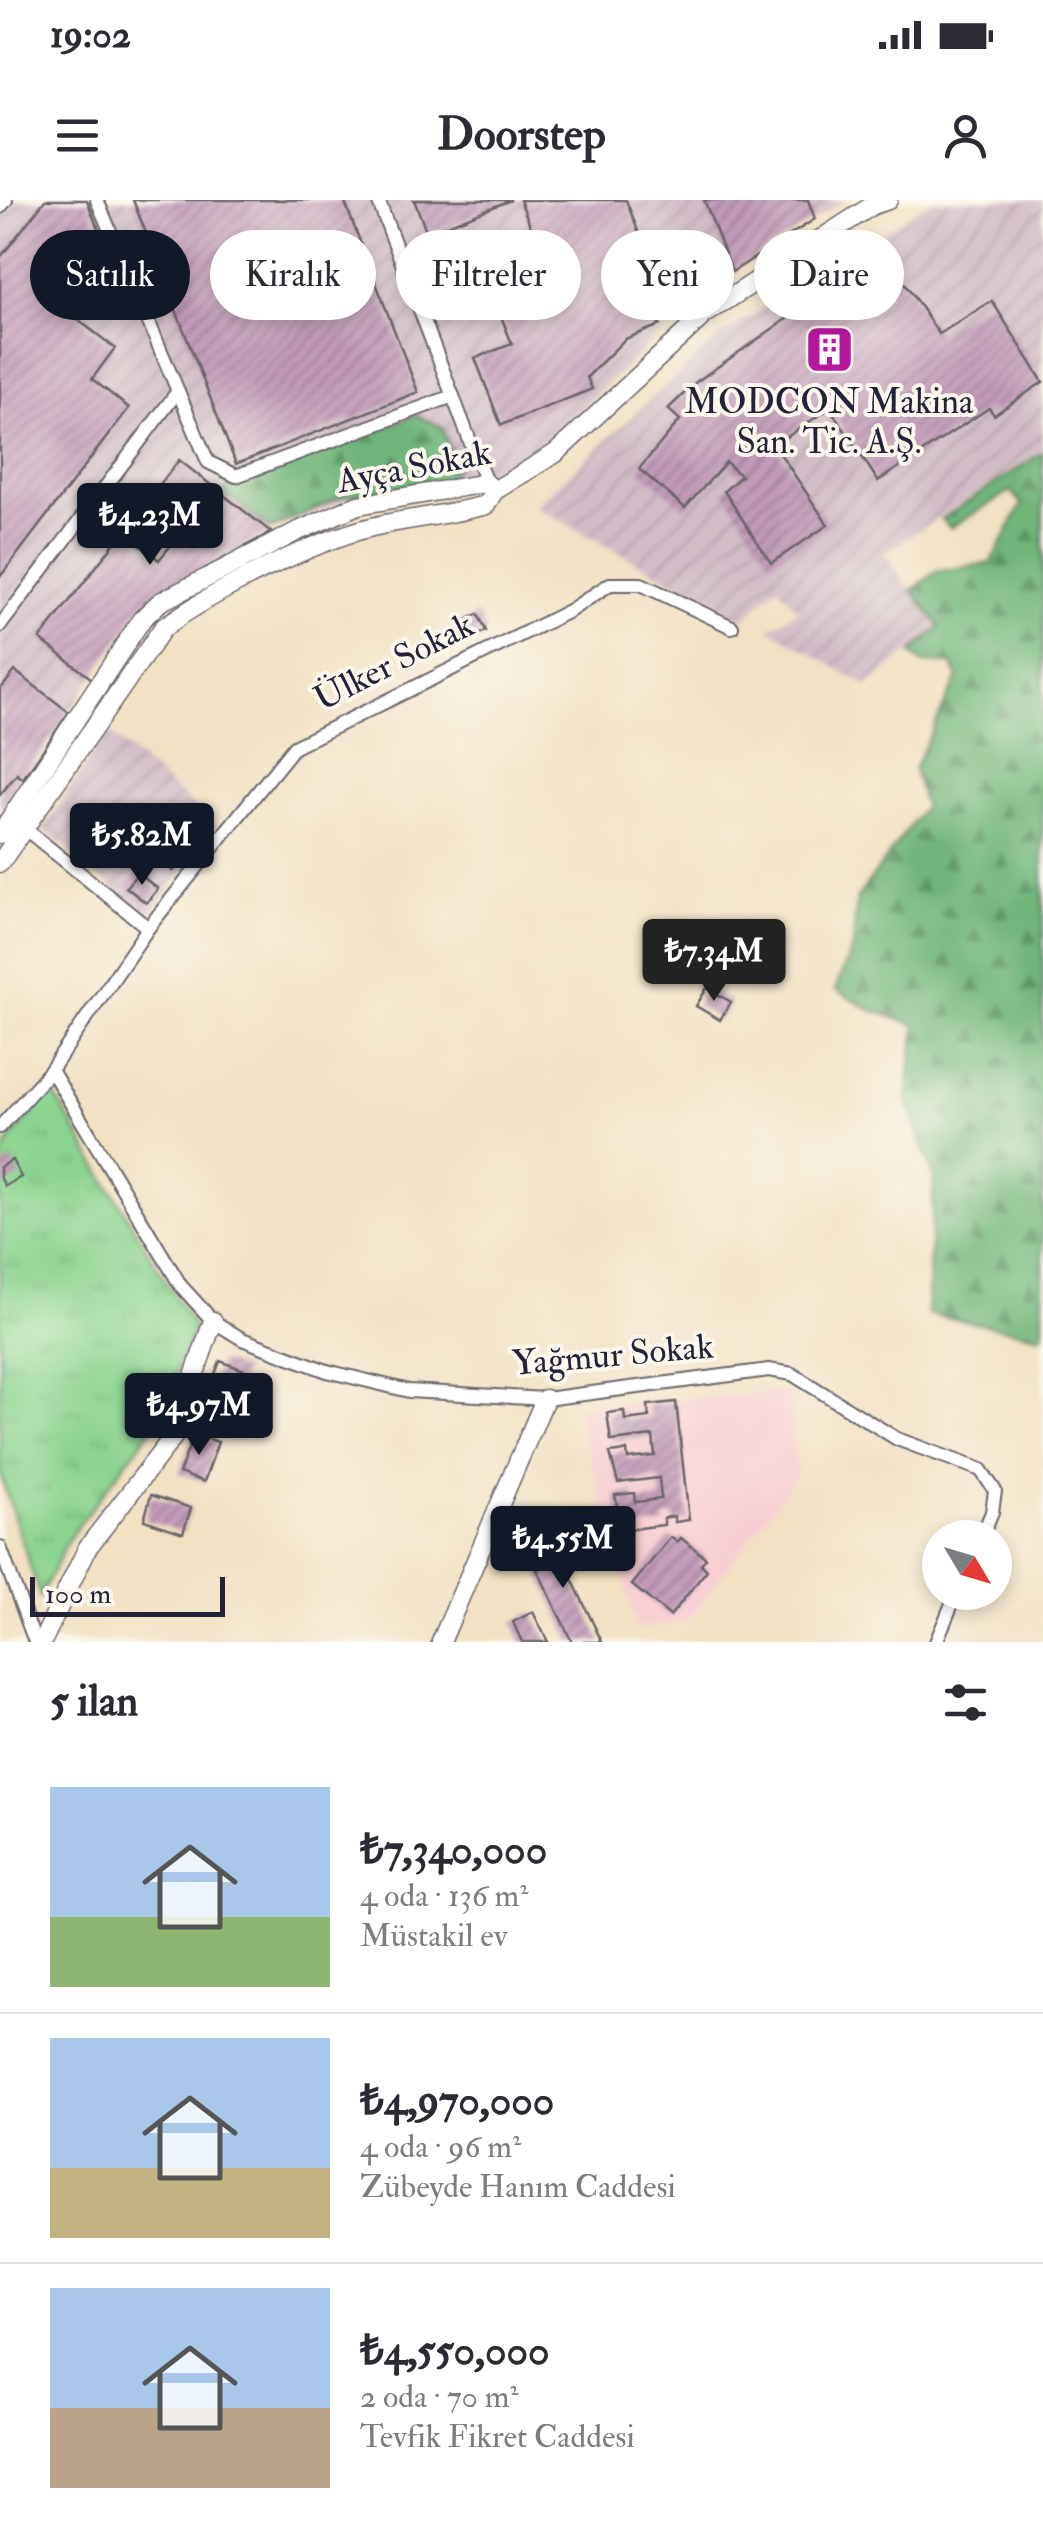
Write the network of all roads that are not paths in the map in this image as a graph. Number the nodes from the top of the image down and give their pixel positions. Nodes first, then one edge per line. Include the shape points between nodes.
1 (6, 200) edge
2 (97, 200) edge
3 (378, 200) edge
4 (880, 202) edge
5 (0, 207) edge
6 (178, 391) junction
7 (452, 396) junction
8 (490, 487) junction
9 (0, 626) edge
10 (732, 627) dead end
11 (18, 822) junction
12 (0, 834) edge
13 (0, 864) edge
14 (148, 928) junction
15 (51, 1070) junction
16 (0, 1127) edge
17 (213, 1321) junction
18 (545, 1398) junction
19 (989, 1520) edge
20 (0, 1547) edge
21 (950, 1610) edge
22 (39, 1642) edge
23 (441, 1642) edge
24 (936, 1642) edge

1 - 5 street
2 - 6 street
3 - 7 street
4 - 8 street, Ayça Sokak via 704,316 556,453
6 - 7 street via 208,462 236,476
6 - 9 street
7 - 8 street
8 - 11 street, Ayça Sokak via 486,504 310,548 184,613 164,628
10 - 14 street, Ülker Sokak via 642,584 610,584 294,747
11 - 12 street
11 - 13 street
11 - 14 street
14 - 15 street, Ülker Sokak
15 - 16 street, Ülker Sokak
15 - 17 street, Yağmur Sokak via 181,1286
17 - 18 street, Yağmur Sokak via 327,1371 409,1391
17 - 22 street via 172,1437 88,1547
18 - 19 street, Yağmur Sokak via 769,1370 792,1374 897,1439 981,1470 995,1491
18 - 23 street
20 - 22 street
21 - 24 street

